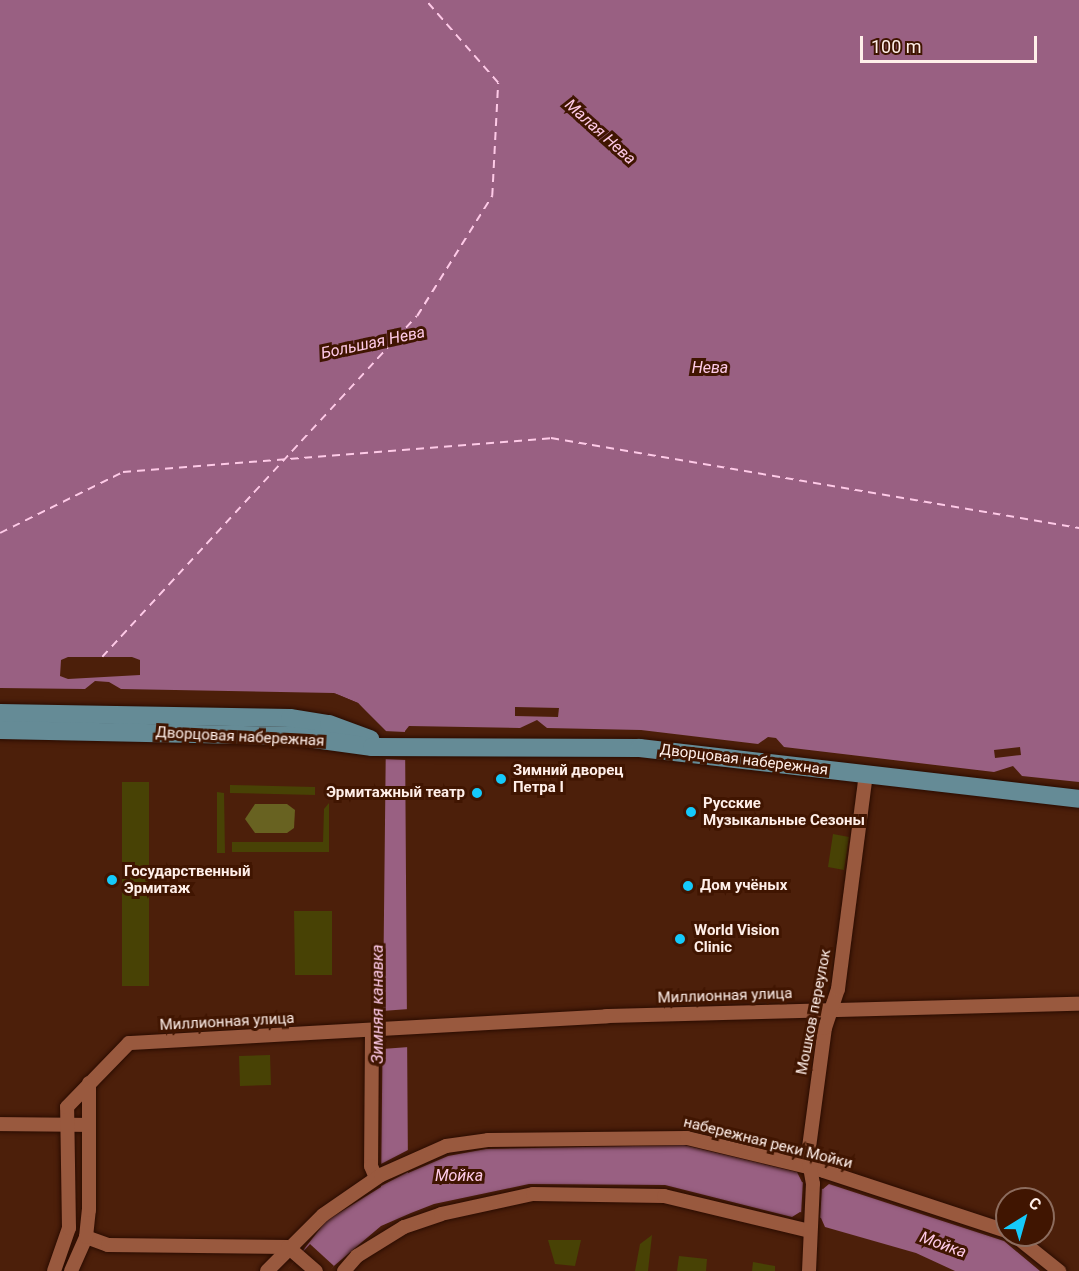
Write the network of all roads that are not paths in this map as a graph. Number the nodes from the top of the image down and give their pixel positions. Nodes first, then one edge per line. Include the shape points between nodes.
1 (0, 713) edge
2 (0, 730) edge
3 (382, 745) junction
4 (866, 774) junction
5 (1079, 799) edge
6 (1079, 1004) edge
7 (831, 1009) junction
8 (377, 1031) junction
9 (89, 1083) junction
10 (0, 1124) edge
11 (67, 1125) junction
12 (89, 1125) junction
13 (810, 1167) junction
14 (379, 1177) junction
15 (810, 1224) junction
16 (995, 1227) edge
17 (86, 1237) junction
18 (1029, 1247) edge
19 (294, 1252) junction
20 (54, 1271) edge
21 (71, 1271) edge
22 (267, 1271) edge
23 (316, 1271) edge
24 (344, 1271) edge
25 (809, 1271) edge
26 (1059, 1271) edge

1 - 3 main road, Дворцовая набережная via 290,718 329,724
2 - 3 main road, Дворцовая набережная via 292,736
3 - 4 main road, Дворцовая набережная via 640,748
4 - 5 main road, Дворцовая набережная
4 - 7 street, Мошков переулок via 838,989
6 - 7 street, Миллионная улица
7 - 8 street, Миллионная улица via 606,1016
7 - 13 street, Мошков переулок via 808,1155
8 - 9 street, Миллионная улица via 129,1043
8 - 14 street via 371,1166
9 - 11 street, Миллионная улица via 67,1107
9 - 12 street
10 - 11 street
11 - 12 street
11 - 20 street, Миллионная улица via 69,1228
12 - 17 street
13 - 14 street, набережная реки Мойки via 671,1137 488,1140 446,1146
13 - 15 street, Мошков переулок
13 - 16 street, набережная реки Мойки
14 - 19 street via 323,1215
15 - 24 street via 664,1196 533,1194 404,1227 357,1256
15 - 25 street, Мошков переулок
17 - 19 street via 108,1245
17 - 21 street
18 - 26 street
19 - 22 street
19 - 23 street

